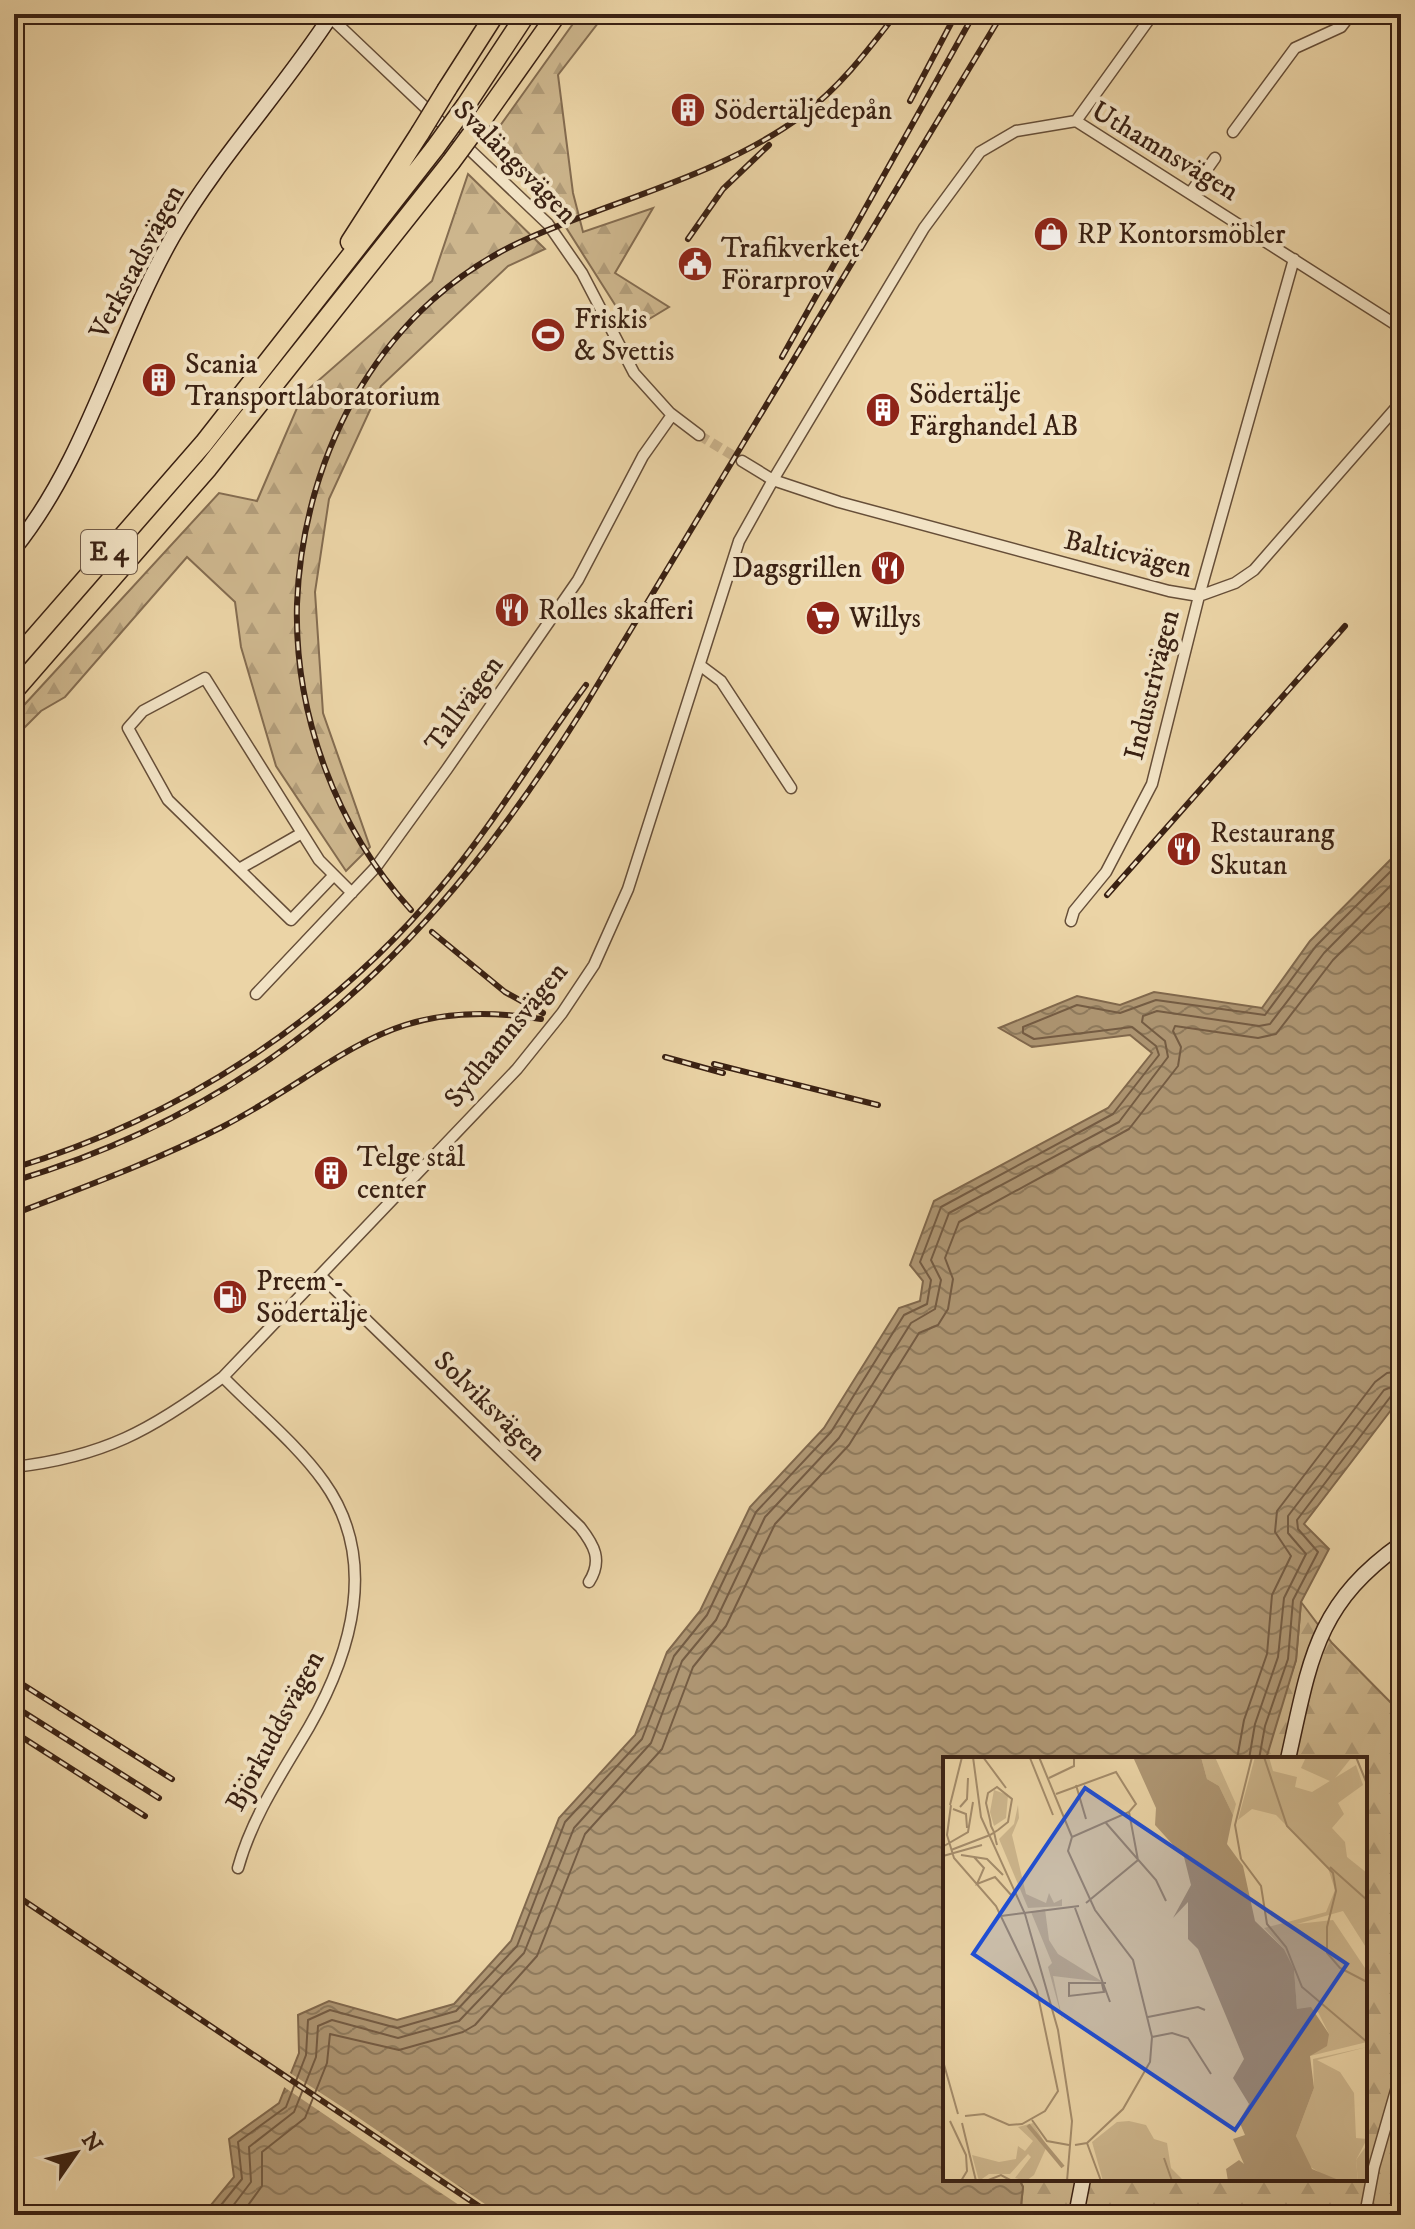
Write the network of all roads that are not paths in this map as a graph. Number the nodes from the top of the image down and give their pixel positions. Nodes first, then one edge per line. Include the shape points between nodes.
1 (488, 14) edge
2 (495, 14) edge
3 (526, 14) edge
4 (557, 14) edge
5 (1153, 14) edge
6 (1351, 14) edge
7 (331, 15) edge
8 (471, 50) junction
9 (1076, 121) junction
10 (1233, 132) dead end
11 (1215, 158) dead end
12 (1191, 192) junction
13 (1294, 259) junction
14 (309, 310) junction
15 (1401, 328) edge
16 (1401, 402) edge
17 (672, 415) junction
18 (699, 435) tunnel mouth
19 (742, 461) tunnel mouth
20 (773, 480) junction
21 (14, 549) edge
22 (1199, 596) junction
23 (14, 661) edge
24 (701, 666) junction
25 (14, 691) edge
26 (791, 788) dead end
27 (302, 833) junction
28 (239, 869) junction
29 (334, 875) junction
30 (352, 893) junction
31 (1071, 921) dead end
32 (256, 994) dead end
33 (321, 1276) junction
34 (223, 1377) junction
35 (14, 1467) edge
36 (1401, 1544) edge
37 (589, 1582) dead end
38 (1289, 1757) edge
39 (238, 1868) dead end
40 (1401, 2073) edge
41 (1083, 2181) edge
42 (1076, 2215) edge
43 (1365, 2215) edge

1 - 8 highway
2 - 8 highway
3 - 14 highway, E 4, bridge via 435,148
4 - 25 highway, E 4, bridge via 451,162 208,468
5 - 9 street
6 - 10 street via 1341,27 1295,48
7 - 17 street, Svalängsvägen via 548,224 582,273 634,373
7 - 21 main road, Verkstadsvägen via 174,236 79,443
8 - 14 highway, bridge
9 - 12 street, Uthamnsvägen
9 - 20 street, Uthamnsvägen via 1016,131 980,152 924,228
11 - 12 street
12 - 13 street, Uthamnsvägen
13 - 15 street, Uthamnsvägen
13 - 22 street, Industrivägen
14 - 23 highway, E 4 via 204,443
16 - 22 street, Balticvägen via 1254,570
17 - 18 street, Svalängsvägen
17 - 30 street, Tallvägen via 643,456 578,580 541,637
19 - 20 street
20 - 22 street, Balticvägen via 941,531
20 - 24 street, Sydhamnsvägen via 739,541
22 - 31 street, Industrivägen via 1152,784 1106,872
24 - 26 street via 721,681
24 - 33 street, Sydhamnsvägen via 628,889 594,965 517,1069
27 - 28 street
27 - 28 street via 205,678 143,711 128,728 168,800
27 - 29 street
28 - 29 street via 291,920
29 - 30 street
30 - 32 street, Tallvägen
33 - 34 street, Sydhamnsvägen
33 - 37 street, Solviksvägen via 580,1527 595,1547 597,1562
34 - 35 street, Sydhamnsvägen via 168,1418 117,1443 64,1461
34 - 39 street, Björkuddsvägen via 323,1480 341,1509 355,1552 357,1593 343,1657 247,1835
36 - 38 main road via 1347,1589 1324,1626
40 - 43 street
41 - 42 main road

